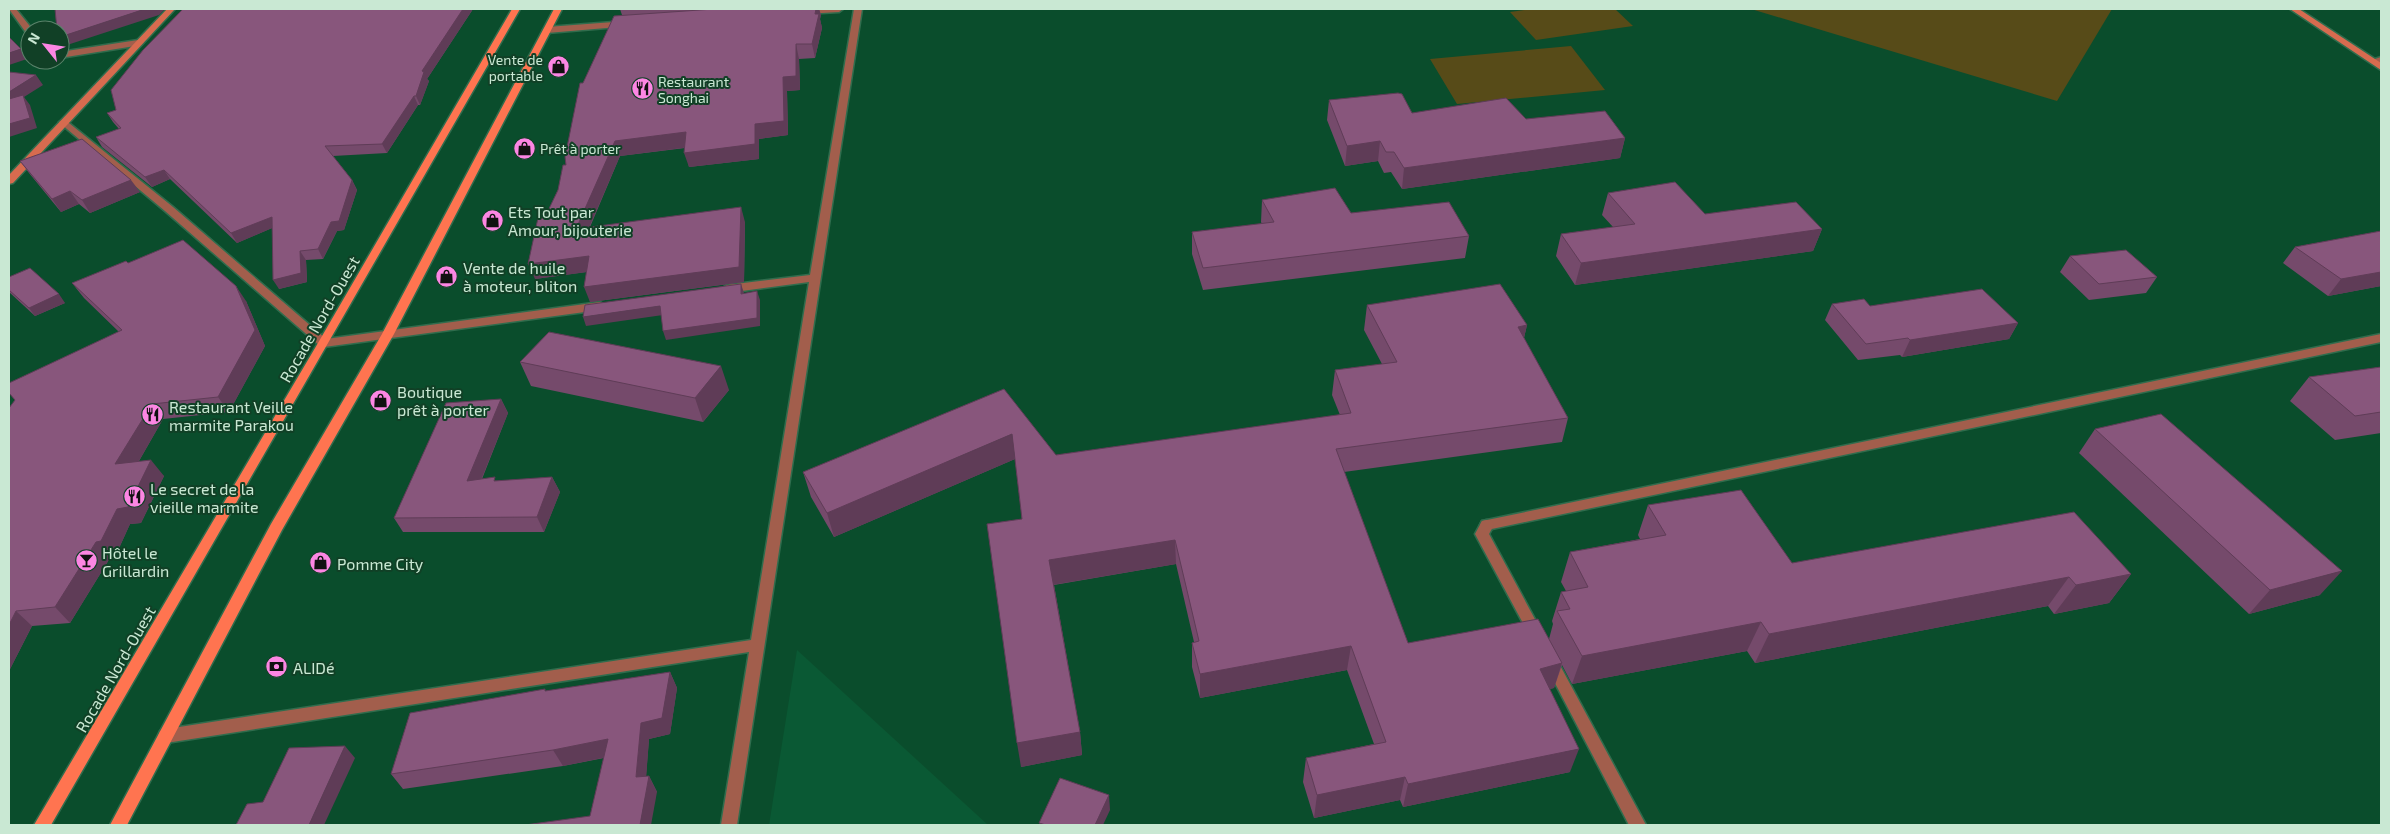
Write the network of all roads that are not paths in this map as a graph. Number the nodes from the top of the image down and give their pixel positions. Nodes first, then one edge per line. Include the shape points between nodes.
1 (12, 9) edge
2 (171, 9) edge
3 (516, 9) edge
4 (558, 9) edge
5 (839, 9) edge
6 (858, 9) edge
7 (2294, 9) edge
8 (790, 12) edge
9 (21, 20) edge
10 (635, 24) edge
11 (547, 30) junction
12 (138, 44) junction
13 (70, 54) edge
14 (2379, 63) edge
15 (64, 122) junction
16 (9, 182) edge
17 (816, 278) junction
18 (718, 290) edge
19 (612, 304) edge
20 (388, 334) junction
21 (2381, 338) edge
22 (324, 343) junction
23 (757, 645) junction
24 (166, 736) junction
25 (42, 825) edge
26 (118, 825) edge
27 (728, 825) edge
28 (1638, 825) edge

1 - 9 street
2 - 12 street
3 - 22 main road, Rocade Nord-Ouest
4 - 11 main road
5 - 8 street
6 - 17 street
7 - 14 street
10 - 11 street
11 - 20 main road
12 - 13 street
12 - 15 street
15 - 16 street
15 - 22 street
17 - 18 street
17 - 23 street
19 - 20 street
20 - 22 street
20 - 24 main road via 276,528
21 - 28 street via 1487,525 1482,534
22 - 25 main road, Rocade Nord-Ouest
23 - 24 street
23 - 27 street
24 - 26 main road

